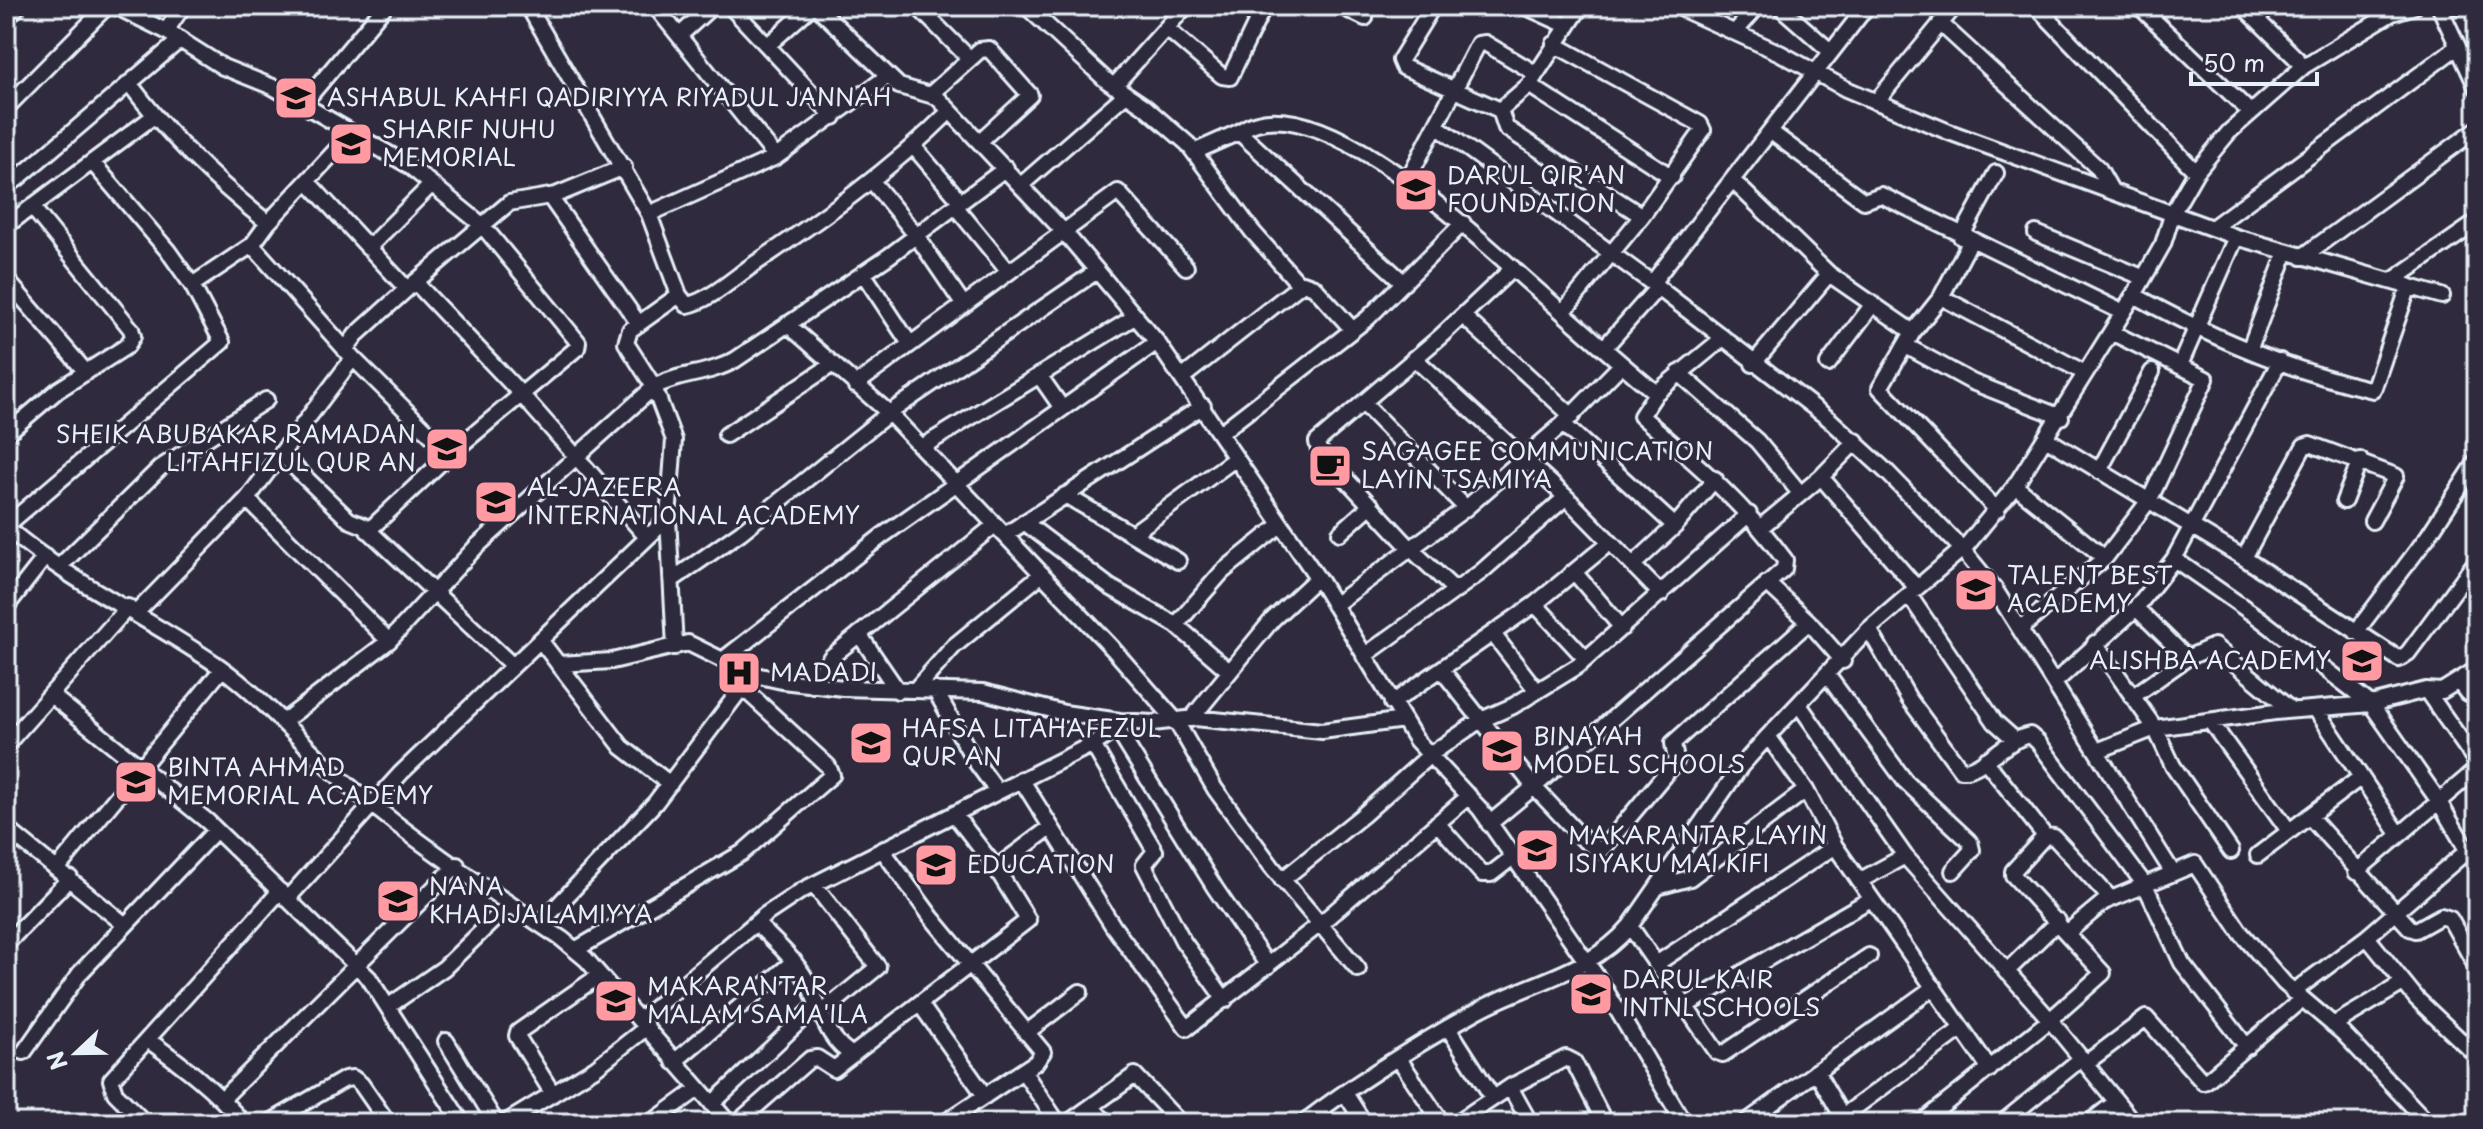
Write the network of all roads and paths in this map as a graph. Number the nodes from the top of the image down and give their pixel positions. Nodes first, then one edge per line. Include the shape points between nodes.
1 (18, 6) edge
2 (107, 6) edge
3 (115, 6) edge
4 (183, 6) edge
5 (385, 6) edge
6 (528, 6) edge
7 (655, 6) edge
8 (712, 6) edge
9 (730, 6) edge
10 (814, 6) edge
11 (1026, 6) edge
12 (1186, 6) edge
13 (1264, 6) edge
14 (1340, 6) edge
15 (1433, 6) edge
16 (1524, 6) edge
17 (1581, 6) edge
18 (1676, 6) edge
19 (1758, 6) edge
20 (1779, 6) edge
21 (1867, 6) edge
22 (1955, 6) edge
23 (2036, 6) edge
24 (2139, 6) edge
25 (2243, 6) edge
26 (2272, 6) edge
27 (2415, 6) edge
28 (2439, 6) edge
29 (928, 10) edge
30 (1365, 18) dead end
31 (2256, 18) junction
32 (6, 19) edge
33 (1940, 23) junction
34 (1568, 26) junction
35 (1166, 28) junction
36 (166, 31) junction
37 (1735, 32) junction
38 (679, 36) junction
39 (180, 40) junction
40 (1554, 44) junction
41 (768, 45) junction
42 (2457, 47) junction
43 (1829, 50) junction
44 (970, 59) junction
45 (2304, 66) junction
46 (1815, 72) junction
47 (888, 76) junction
48 (1532, 79) junction
49 (129, 83) junction
50 (2477, 88) edge
51 (1120, 90) junction
52 (1454, 92) junction
53 (932, 93) junction
54 (1876, 102) junction
55 (302, 105) junction
56 (6, 108) edge
57 (1500, 110) junction
58 (950, 111) junction
59 (2249, 111) junction
60 (154, 116) junction
61 (834, 117) junction
62 (1438, 127) junction
63 (2477, 129) edge
64 (1239, 132) junction
65 (1771, 132) junction
66 (351, 134) junction
67 (980, 141) junction
68 (914, 147) junction
69 (1194, 152) junction
70 (776, 157) junction
71 (92, 162) junction
72 (624, 167) junction
73 (1006, 168) junction
74 (2196, 172) junction
75 (1996, 173) dead end
76 (1672, 177) junction
77 (16, 180) dead end
78 (1732, 180) junction
79 (307, 181) junction
80 (872, 181) junction
81 (1407, 181) junction
82 (432, 184) junction
83 (1021, 185) junction
84 (2111, 190) junction
85 (550, 197) junction
86 (958, 204) junction
87 (32, 207) junction
88 (2173, 212) junction
89 (649, 214) junction
90 (1642, 216) junction
91 (2477, 222) edge
92 (268, 223) junction
93 (1463, 223) junction
94 (482, 225) junction
95 (6, 226) edge
96 (2212, 228) junction
97 (2036, 233) dead end
98 (1066, 234) junction
99 (916, 235) junction
100 (2236, 237) junction
101 (1966, 239) junction
102 (252, 245) junction
103 (368, 248) junction
104 (2286, 253) junction
105 (1611, 254) junction
106 (2302, 257) junction
107 (1186, 267) dead end
108 (1513, 268) junction
109 (1097, 271) junction
110 (1009, 272) junction
111 (863, 273) junction
112 (1829, 274) junction
113 (2142, 277) junction
114 (6, 279) edge
115 (2392, 281) junction
116 (1404, 283) junction
117 (1299, 284) junction
118 (192, 285) junction
119 (1655, 285) junction
120 (411, 286) junction
121 (2409, 286) junction
122 (679, 295) junction
123 (2134, 295) junction
124 (2442, 296) dead end
125 (1941, 297) junction
126 (963, 304) junction
127 (1873, 304) junction
128 (1563, 312) junction
129 (2122, 312) junction
130 (1136, 316) junction
131 (1463, 316) junction
132 (639, 324) junction
133 (787, 324) junction
134 (2193, 328) junction
135 (1353, 330) junction
136 (1913, 332) junction
137 (2111, 332) junction
138 (1722, 339) junction
139 (1157, 342) junction
140 (910, 344) junction
141 (1906, 346) junction
142 (1604, 348) junction
143 (2250, 348) junction
144 (349, 354) junction
145 (1414, 358) junction
146 (2280, 361) junction
147 (833, 364) junction
148 (1753, 364) junction
149 (1828, 364) dead end
150 (1621, 365) junction
151 (2180, 365) junction
152 (85, 371) junction
153 (2152, 372) dead end
154 (1679, 373) junction
155 (2085, 373) junction
156 (1039, 375) junction
157 (1183, 377) junction
158 (855, 385) junction
159 (654, 387) junction
160 (1656, 393) junction
161 (521, 394) junction
162 (266, 400) dead end
163 (1364, 404) junction
164 (1203, 406) junction
165 (1062, 408) junction
166 (889, 413) junction
167 (2061, 417) junction
168 (1568, 420) junction
169 (1220, 433) junction
170 (6, 434) edge
171 (726, 435) dead end
172 (2047, 439) junction
173 (1856, 441) junction
174 (922, 447) junction
175 (450, 454) junction
176 (282, 455) junction
177 (578, 456) junction
178 (1236, 458) junction
179 (1523, 460) junction
180 (2360, 460) junction
181 (2477, 461) edge
182 (2099, 471) junction
183 (1821, 477) junction
184 (1715, 479) junction
185 (955, 483) junction
186 (2015, 486) junction
187 (1800, 493) junction
188 (1065, 495) junction
189 (1566, 497) junction
190 (247, 499) junction
191 (2150, 499) junction
192 (2344, 501) dead end
193 (1371, 505) junction
194 (1466, 508) junction
195 (1997, 510) junction
196 (1749, 514) junction
197 (668, 518) junction
198 (2372, 521) dead end
199 (1024, 522) junction
200 (1280, 525) junction
201 (1675, 526) junction
202 (6, 527) edge
203 (1761, 527) junction
204 (2194, 527) junction
205 (1000, 530) junction
206 (368, 531) junction
207 (1340, 533) dead end
208 (1132, 534) junction
209 (646, 536) junction
210 (1609, 543) junction
211 (1411, 549) junction
212 (1962, 549) junction
213 (45, 557) junction
214 (2105, 558) junction
215 (2244, 558) junction
216 (2174, 559) junction
217 (1178, 561) dead end
218 (1634, 564) junction
219 (59, 567) junction
220 (2474, 569) edge
221 (1575, 573) junction
222 (1042, 574) junction
223 (1317, 578) junction
224 (672, 580) junction
225 (1767, 583) junction
226 (1456, 591) junction
227 (1913, 591) junction
228 (1661, 594) junction
229 (434, 595) junction
230 (1535, 604) junction
231 (1334, 605) junction
232 (6, 607) edge
233 (2136, 608) junction
234 (132, 610) junction
235 (1809, 622) junction
236 (1176, 625) junction
237 (1622, 628) junction
238 (2021, 628) junction
239 (1869, 629) junction
240 (2356, 632) junction
241 (859, 634) junction
242 (1493, 634) junction
243 (540, 640) junction
244 (389, 641) junction
245 (2095, 643) junction
246 (675, 647) junction
247 (1364, 656) junction
248 (2187, 658) junction
249 (724, 659) junction
250 (1586, 659) junction
251 (1843, 661) junction
252 (558, 664) junction
253 (513, 666) junction
254 (222, 669) junction
255 (1441, 669) junction
256 (2477, 669) edge
257 (1229, 671) junction
258 (751, 674) junction
259 (1828, 676) junction
260 (2055, 682) junction
261 (2459, 682) junction
262 (812, 685) junction
263 (743, 688) junction
264 (915, 690) junction
265 (935, 690) junction
266 (2426, 690) junction
267 (898, 691) junction
268 (1537, 691) junction
269 (2477, 693) edge
270 (51, 695) junction
271 (2132, 697) junction
272 (1392, 703) junction
273 (2371, 704) junction
274 (1800, 706) junction
275 (2291, 710) junction
276 (2317, 711) junction
277 (1183, 720) junction
278 (1404, 720) junction
279 (284, 721) junction
280 (1479, 721) junction
281 (2210, 721) junction
282 (1123, 725) junction
283 (2155, 728) junction
284 (1768, 736) junction
285 (2013, 738) junction
286 (8, 739) edge
287 (1093, 745) junction
288 (2097, 751) junction
289 (1431, 754) junction
290 (1985, 760) junction
291 (2477, 766) edge
292 (142, 768) junction
293 (2361, 777) junction
294 (1021, 779) junction
295 (670, 784) junction
296 (1534, 787) junction
297 (1806, 790) junction
298 (997, 791) junction
299 (1469, 796) junction
300 (2438, 800) junction
301 (374, 806) junction
302 (954, 814) junction
303 (2309, 816) junction
304 (1437, 823) junction
305 (1489, 824) junction
306 (1051, 827) junction
307 (6, 828) edge
308 (216, 830) junction
309 (2289, 831) junction
310 (2399, 834) junction
311 (2045, 836) junction
312 (1835, 846) junction
313 (2231, 851) dead end
314 (2467, 851) junction
315 (884, 852) junction
316 (2258, 855) dead end
317 (1905, 856) junction
318 (1513, 857) junction
319 (457, 865) junction
320 (2477, 867) edge
321 (996, 868) junction
322 (1953, 871) dead end
323 (2356, 872) junction
324 (64, 873) junction
325 (2173, 873) junction
326 (1282, 880) junction
327 (1859, 881) junction
328 (814, 885) junction
329 (2145, 885) junction
330 (1657, 887) junction
331 (284, 895) junction
332 (1871, 899) junction
333 (2111, 899) junction
334 (510, 904) junction
335 (2393, 913) junction
336 (2058, 921) junction
337 (756, 923) junction
338 (124, 924) junction
339 (540, 924) junction
340 (1320, 924) junction
341 (1630, 926) junction
342 (2068, 932) junction
343 (2367, 937) junction
344 (7, 940) edge
345 (575, 950) junction
346 (1869, 956) dead end
347 (794, 961) junction
348 (1587, 963) junction
349 (1656, 964) junction
350 (970, 965) junction
351 (1268, 966) junction
352 (358, 967) junction
353 (2477, 968) edge
354 (1358, 969) dead end
355 (2006, 972) junction
356 (600, 975) junction
357 (2403, 983) junction
358 (1934, 987) junction
359 (1080, 992) dead end
360 (2297, 996) junction
361 (1225, 1000) junction
362 (920, 1004) junction
363 (1687, 1005) junction
364 (389, 1006) junction
365 (817, 1011) junction
366 (2050, 1020) junction
367 (643, 1023) junction
368 (2333, 1025) junction
369 (1449, 1029) junction
370 (1961, 1029) junction
371 (1026, 1033) junction
372 (148, 1040) junction
373 (446, 1041) dead end
374 (2247, 1047) junction
375 (24, 1052) dead end
376 (853, 1055) junction
377 (2477, 1056) edge
378 (1399, 1059) junction
379 (2084, 1060) junction
380 (674, 1062) junction
381 (1990, 1069) junction
382 (1023, 1071) junction
383 (1816, 1071) junction
384 (1510, 1087) junction
385 (698, 1089) junction
386 (1345, 1093) junction
387 (553, 1094) junction
388 (985, 1096) junction
389 (223, 1098) junction
390 (1493, 1098) junction
391 (2116, 1102) junction
392 (712, 1104) junction
393 (1092, 1107) junction
394 (1838, 1120) edge
395 (383, 1121) edge
396 (145, 1123) edge
397 (243, 1123) edge
398 (269, 1123) edge
399 (462, 1123) edge
400 (496, 1123) edge
401 (505, 1123) edge
402 (651, 1123) edge
403 (729, 1123) edge
404 (737, 1123) edge
405 (944, 1123) edge
406 (1058, 1123) edge
407 (1068, 1123) edge
408 (1106, 1123) edge
409 (1180, 1123) edge
410 (1303, 1123) edge
411 (1364, 1123) edge
412 (1442, 1123) edge
413 (1456, 1123) edge
414 (1530, 1123) edge
415 (1605, 1123) edge
416 (1684, 1123) edge
417 (1745, 1123) edge
418 (1921, 1123) edge
419 (2002, 1123) edge
420 (2089, 1123) edge
421 (2134, 1123) edge
422 (2428, 1123) edge

1 - 32 street
2 - 56 street
3 - 36 street
4 - 36 street
5 - 55 street
6 - 72 street
7 - 38 street
8 - 38 street
9 - 41 street
10 - 41 street
10 - 47 street
11 - 51 street
12 - 35 street
13 - 35 street via 1230,77 1222,76
14 - 30 street
15 - 52 street via 1400,60 1410,72
16 - 34 street
17 - 34 street
18 - 37 street
19 - 37 street
20 - 43 street
21 - 43 street
22 - 33 street
23 - 74 street
24 - 59 street
25 - 31 street
26 - 31 street
27 - 45 street via 2392,13
28 - 42 street
29 - 44 street
31 - 45 street
33 - 54 street
33 - 84 street via 2099,169
34 - 40 street
35 - 51 street
36 - 39 street
37 - 46 street
38 - 70 street
39 - 49 street
39 - 55 street
40 - 48 street
40 - 76 street via 1700,124 1699,140
41 - 61 street
42 - 50 street
42 - 96 street
43 - 46 street
44 - 53 street
44 - 67 street via 989,49 1030,91
45 - 59 street
46 - 54 street
46 - 65 street
47 - 53 street via 910,91
47 - 61 street
48 - 52 street via 1481,42
48 - 57 street
48 - 76 street
49 - 60 street
49 - 77 street
51 - 69 street
51 - 83 street
52 - 57 street
52 - 62 street
53 - 58 street
54 - 84 street
55 - 66 street
57 - 90 street via 1506,128
58 - 67 street
58 - 68 street
59 - 74 street
60 - 71 street
60 - 92 street via 214,180
61 - 70 street
62 - 81 street
62 - 105 street
63 - 106 street
64 - 69 street
64 - 81 street via 1256,122 1290,121 1365,151
64 - 116 street
65 - 78 street
65 - 101 street via 1864,201 1881,195
66 - 79 street
66 - 82 street via 385,150
67 - 73 street
68 - 80 street
68 - 86 street
69 - 117 street
70 - 89 street
71 - 87 street
71 - 118 street
72 - 85 street
72 - 89 street
73 - 83 street
73 - 86 street
74 - 88 street
75 - 101 street
76 - 90 street
78 - 112 street
78 - 119 street
79 - 92 street
79 - 103 street
80 - 99 street
80 - 122 street via 692,305
81 - 93 street
82 - 94 street
82 - 103 street
83 - 98 street
84 - 88 street
85 - 94 street via 509,203
85 - 132 street
86 - 99 street
86 - 110 street
87 - 95 street
87 - 152 street via 131,329 127,346
88 - 96 street
88 - 113 street via 2163,244
89 - 122 street
90 - 105 street
91 - 115 street
92 - 102 street
93 - 108 street
93 - 116 street
94 - 120 street
94 - 161 street via 578,342
96 - 100 street
97 - 113 street
98 - 107 street via 1122,193
98 - 109 street
98 - 110 street
99 - 111 street
99 - 126 street
100 - 104 street
100 - 134 street
101 - 125 street
101 - 129 street
102 - 118 street
102 - 144 street
103 - 120 street
104 - 106 street
104 - 143 street
105 - 119 street
105 - 128 street
106 - 115 street
108 - 128 street
108 - 131 street
109 - 130 street
109 - 166 street
110 - 126 street
111 - 133 street
111 - 140 street
112 - 127 street
112 - 148 street
113 - 123 street
114 - 152 street
115 - 121 street
116 - 135 street
117 - 135 street via 1314,287
117 - 157 street
118 - 202 street via 222,337 219,346
119 - 138 street
119 - 142 street
120 - 144 street via 356,335
120 - 161 street
121 - 124 street
121 - 146 street via 2375,389
122 - 132 street
123 - 129 street
123 - 134 street
125 - 136 street
125 - 155 street
126 - 140 street
127 - 136 street
127 - 149 street
128 - 142 street
129 - 137 street
130 - 139 street
130 - 156 street
131 - 145 street
131 - 168 street
132 - 159 street via 626,335 626,343
133 - 147 street
133 - 159 street via 718,370
134 - 143 street
134 - 151 street
135 - 169 street
136 - 141 street
137 - 151 street
137 - 155 street
138 - 148 street
138 - 154 street
139 - 157 street
139 - 165 street
140 - 158 street
141 - 167 street via 1972,382
141 - 195 street via 1882,383 1882,394 1905,410
142 - 150 street
143 - 146 street
144 - 175 street
144 - 176 street
145 - 163 street
145 - 179 street
146 - 204 street
147 - 158 street
147 - 171 street
148 - 173 street
150 - 160 street
150 - 168 street
151 - 191 street via 2205,378 2206,384
152 - 170 street
153 - 182 street
154 - 160 street
154 - 187 street via 1757,441
155 - 167 street
156 - 165 street
156 - 174 street
157 - 164 street
158 - 166 street
159 - 177 street
159 - 197 street via 674,440
160 - 184 street via 1641,416
161 - 175 street
161 - 177 street
162 - 219 street via 160,468
163 - 193 street via 1317,446
163 - 194 street
164 - 169 street
164 - 188 street
165 - 185 street
166 - 174 street
166 - 224 street via 741,532
167 - 172 street
168 - 179 street
168 - 201 street
169 - 178 street
172 - 182 street
172 - 186 street
173 - 183 street
173 - 212 street
174 - 185 street
175 - 206 street
176 - 190 street
176 - 206 street via 349,520
177 - 209 street
177 - 229 street via 476,547
178 - 200 street
178 - 208 street
179 - 189 street
179 - 194 street
180 - 192 street
180 - 198 street via 2396,476
180 - 215 street via 2316,444 2304,446
181 - 240 street
182 - 191 street
183 - 187 street
183 - 227 street
184 - 196 street
184 - 201 street
185 - 205 street
185 - 249 street
186 - 195 street
186 - 214 street
187 - 203 street
188 - 199 street
188 - 208 street
189 - 210 street
189 - 226 street
190 - 234 street
190 - 244 street
191 - 204 street
191 - 214 street
193 - 207 street
193 - 211 street
194 - 211 street
195 - 212 street
196 - 203 street
196 - 228 street
197 - 209 street
197 - 224 street
199 - 205 street
199 - 236 street via 1110,587
200 - 223 street
200 - 236 street via 1222,572
201 - 218 street
202 - 213 street
203 - 225 street via 1786,565
204 - 215 street
204 - 216 street
205 - 222 street
205 - 241 street
206 - 229 street
208 - 217 street
209 - 243 street
210 - 218 street
210 - 221 street
211 - 226 street
211 - 231 street
212 - 227 street
212 - 238 street
213 - 219 street
213 - 232 street
214 - 238 street
215 - 240 street
216 - 233 street
216 - 273 street
218 - 228 street
219 - 234 street
220 - 240 street via 2404,657 2399,659
221 - 230 street
221 - 237 street
222 - 264 street via 954,646
222 - 277 street
223 - 231 street
223 - 257 street
224 - 246 street
225 - 235 street
225 - 296 street
226 - 247 street
227 - 239 street
227 - 285 street via 1995,722
228 - 237 street
229 - 244 street
229 - 253 street
230 - 242 street
230 - 250 street
231 - 247 street
233 - 245 street
233 - 248 street
234 - 254 street
234 - 270 street
235 - 251 street
235 - 296 street via 1673,743 1676,761 1601,851
236 - 257 street
237 - 250 street
238 - 260 street
239 - 251 street
239 - 290 street via 1921,718 1961,770 1972,770
241 - 262 street via 831,657
241 - 267 street
242 - 255 street
242 - 268 street
243 - 252 street
243 - 253 street
244 - 279 street
245 - 260 street
245 - 271 street
246 - 249 street via 688,643
246 - 252 street via 612,661
247 - 272 street
248 - 271 street
248 - 275 street via 2214,646
249 - 258 street
250 - 268 street
251 - 259 street
252 - 295 street via 622,747
253 - 301 street via 401,773
254 - 279 street
254 - 292 street
255 - 272 street
255 - 280 street
256 - 261 street
257 - 277 street
258 - 262 street
258 - 263 street
259 - 274 street
259 - 322 street via 1910,787 1970,842 1972,850
260 - 288 street
261 - 266 street via 2442,691
261 - 269 street via 2467,693
262 - 267 street
263 - 295 street
263 - 345 street via 832,775 742,853
264 - 265 street
264 - 267 street
265 - 282 street via 1002,695
265 - 298 street
266 - 273 street
266 - 291 street
268 - 280 street
270 - 286 street
270 - 292 street
271 - 283 street
272 - 278 street
273 - 276 street
273 - 300 street
274 - 284 street
274 - 317 street
275 - 276 street
275 - 281 street
276 - 293 street
277 - 278 street via 1322,731
277 - 282 street
277 - 326 street via 1215,789
278 - 289 street
279 - 301 street
280 - 289 street
280 - 296 street
281 - 283 street
281 - 309 street
282 - 287 street
282 - 351 street via 1215,888
283 - 288 street
283 - 313 street via 2173,766
284 - 297 street
284 - 330 street
285 - 290 street
285 - 329 street via 2030,735 2038,742
287 - 294 street
287 - 361 street via 1155,851 1144,865 1174,926
288 - 325 street
289 - 299 street
289 - 326 street
290 - 311 street
291 - 300 street
292 - 308 street
292 - 324 street
293 - 303 street
293 - 310 street
294 - 298 street
294 - 306 street
295 - 339 street
296 - 305 street
297 - 312 street
297 - 330 street via 1690,878
298 - 302 street
299 - 304 street
299 - 305 street
300 - 310 street
300 - 314 street
301 - 319 street
301 - 331 street
302 - 315 street
302 - 321 street
303 - 309 street
303 - 323 street
304 - 318 street via 1482,874 1491,874
304 - 340 street
305 - 318 street
306 - 321 street
306 - 361 street via 1113,926 1187,1028
307 - 324 street
308 - 331 street
308 - 338 street
309 - 316 street
310 - 323 street
311 - 333 street via 2054,837
311 - 336 street via 2013,872
312 - 327 street
312 - 349 street
314 - 320 street
314 - 335 street
315 - 328 street
315 - 350 street
317 - 327 street
317 - 355 street
318 - 348 street
319 - 334 street
319 - 352 street
321 - 350 street via 1029,918
323 - 335 street
324 - 338 street
324 - 344 street
325 - 329 street
325 - 360 street via 2196,865 2241,933
326 - 340 street
327 - 332 street
328 - 337 street
328 - 365 street via 878,967
329 - 333 street
329 - 374 street via 2182,963
330 - 341 street
331 - 352 street
331 - 372 street
332 - 358 street
332 - 363 street
333 - 342 street
334 - 339 street
334 - 364 street via 444,968
335 - 343 street
335 - 353 street via 2413,930 2441,916 2450,919
336 - 342 street
336 - 355 street
337 - 347 street
337 - 367 street
338 - 375 street via 80,973
339 - 345 street
340 - 351 street
340 - 354 street
341 - 348 street via 1609,950
341 - 349 street
342 - 366 street via 2103,973
343 - 357 street
343 - 360 street
345 - 356 street
346 - 363 street via 1723,1054
347 - 365 street
347 - 380 street
348 - 369 street via 1488,1005
348 - 416 street
349 - 363 street
350 - 362 street
350 - 371 street
351 - 361 street
352 - 364 street
352 - 389 street
355 - 366 street
356 - 367 street
356 - 387 street via 518,1032
357 - 368 street
357 - 377 street
358 - 370 street
358 - 383 street
359 - 371 street
360 - 368 street
360 - 374 street
362 - 376 street
362 - 388 street
364 - 399 street
365 - 376 street
365 - 392 street
366 - 379 street
366 - 381 street
367 - 380 street
367 - 387 street via 595,1068
368 - 422 street
369 - 378 street
369 - 390 street
370 - 381 street
370 - 394 street
371 - 382 street via 1043,1054
372 - 389 street
372 - 396 street via 111,1080 115,1093
373 - 400 street
374 - 379 street via 2203,1082 2146,1018
376 - 404 street via 834,1069 810,1059
378 - 386 street
378 - 412 street
379 - 391 street
379 - 419 street
380 - 385 street
381 - 418 street
382 - 388 street
382 - 406 street
383 - 394 street
383 - 417 street
384 - 390 street
384 - 414 street
384 - 415 street via 1566,1058 1574,1062
385 - 392 street
385 - 402 street
386 - 410 street
386 - 411 street
387 - 401 street
388 - 405 street
389 - 397 street
390 - 413 street
391 - 420 street
391 - 421 street
392 - 403 street
393 - 407 street
393 - 408 street
393 - 409 street via 1139,1076
395 - 398 street via 353,1078

